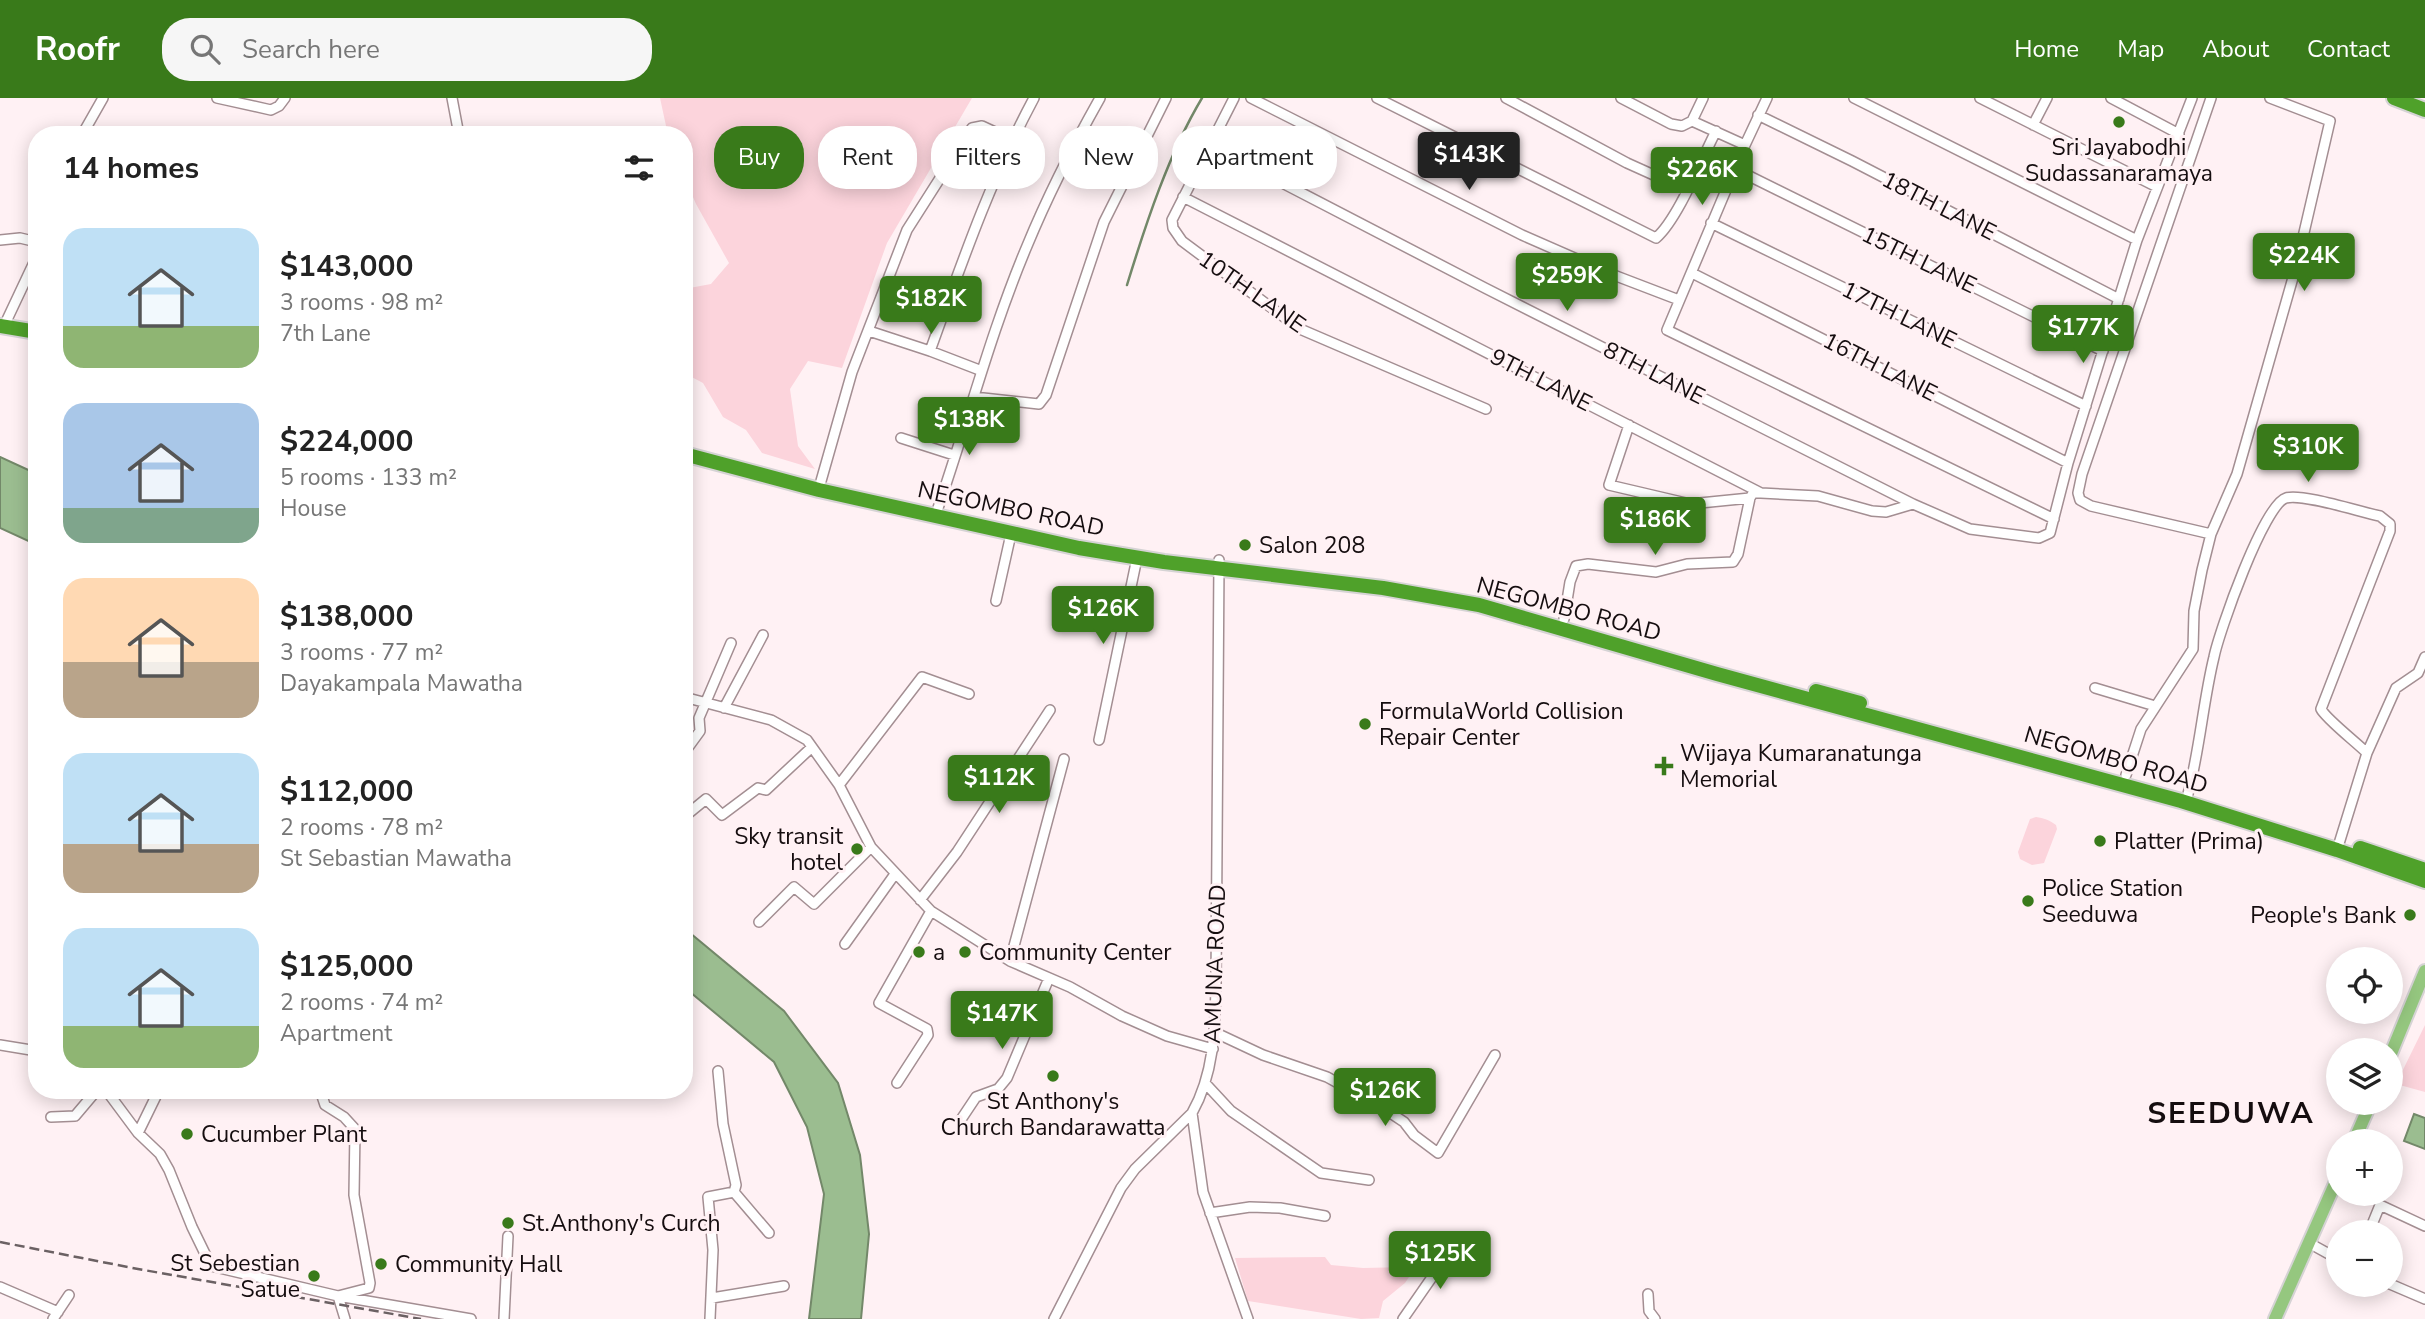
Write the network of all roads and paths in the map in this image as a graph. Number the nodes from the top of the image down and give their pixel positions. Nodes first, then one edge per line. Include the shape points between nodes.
1 (103, 98) edge
2 (217, 98) edge
3 (285, 98) edge
4 (452, 98) edge
5 (1034, 98) edge
6 (1100, 98) edge
7 (1166, 98) edge
8 (1234, 98) edge
9 (1251, 98) edge
10 (1377, 98) edge
11 (1506, 98) edge
12 (1621, 98) edge
13 (1703, 98) edge
14 (1767, 98) edge
15 (1854, 98) edge
16 (1980, 98) edge
17 (2046, 98) edge
18 (2111, 98) edge
19 (2192, 98) edge
20 (2211, 98) edge
21 (2270, 98) edge
22 (2394, 98) edge
23 (1638, 102) edge
24 (2425, 110) edge
25 (1758, 115) junction
26 (1692, 121) junction
27 (2033, 125) junction
28 (87, 126) edge
29 (458, 126) edge
30 (1019, 126) edge
31 (1219, 126) edge
32 (1716, 131) junction
33 (2179, 134) junction
34 (1745, 145) junction
35 (1735, 169) junction
36 (2157, 187) junction
37 (933, 189) edge
38 (992, 189) edge
39 (1187, 189) edge
40 (1294, 189) edge
41 (1686, 190) junction
42 (1183, 197) junction
43 (1711, 223) junction
44 (0, 240) edge
45 (28, 240) edge
46 (2137, 240) junction
47 (1692, 273) junction
48 (28, 275) edge
49 (2119, 299) junction
50 (1679, 300) junction
51 (1, 329) edge
52 (28, 331) edge
53 (869, 331) junction
54 (28, 338) edge
55 (930, 351) junction
56 (2103, 351) junction
57 (982, 371) junction
58 (974, 397) junction
59 (2086, 406) junction
60 (1486, 409) dead end
61 (1629, 425) junction
62 (901, 438) dead end
63 (693, 447) edge
64 (954, 455) junction
65 (693, 456) edge
66 (2068, 463) junction
67 (821, 481) junction
68 (1760, 492) junction
69 (1750, 498) junction
70 (1913, 504) junction
71 (938, 508) junction
72 (2054, 519) junction
73 (1012, 534) junction
74 (2211, 534) junction
75 (1137, 558) junction
76 (1219, 565) junction
77 (996, 601) dead end
78 (1564, 619) junction
79 (763, 635) dead end
80 (731, 643) dead end
81 (2425, 657) edge
82 (2095, 688) dead end
83 (970, 694) dead end
84 (693, 699) edge
85 (705, 702) junction
86 (2155, 706) junction
87 (724, 708) junction
88 (1050, 709) dead end
89 (1099, 740) dead end
90 (693, 741) edge
91 (812, 747) junction
92 (2367, 753) junction
93 (1064, 759) dead end
94 (2126, 775) junction
95 (839, 785) junction
96 (2188, 794) junction
97 (693, 810) edge
98 (2339, 846) junction
99 (871, 847) junction
100 (2425, 870) edge
101 (895, 874) junction
102 (2425, 881) edge
103 (920, 900) junction
104 (931, 911) junction
105 (759, 922) dead end
106 (845, 944) dead end
107 (1010, 961) junction
108 (2425, 971) edge
109 (1049, 978) junction
110 (1214, 1032) junction
111 (2397, 1038) edge
112 (0, 1045) edge
113 (1213, 1049) junction
114 (28, 1050) edge
115 (1495, 1055) dead end
116 (718, 1071) dead end
117 (897, 1083) dead end
118 (1205, 1083) junction
119 (89, 1099) edge
120 (113, 1099) edge
121 (155, 1099) edge
122 (323, 1099) edge
123 (1192, 1113) junction
124 (51, 1117) dead end
125 (960, 1121) dead end
126 (138, 1133) junction
127 (1369, 1180) dead end
128 (734, 1192) junction
129 (2326, 1204) edge
130 (1210, 1213) junction
131 (1325, 1216) dead end
132 (2374, 1220) edge
133 (2425, 1226) edge
134 (769, 1233) dead end
135 (508, 1236) dead end
136 (2309, 1243) junction
137 (1453, 1247) dead end
138 (2326, 1252) edge
139 (784, 1286) dead end
140 (0, 1287) edge
141 (2403, 1290) edge
142 (69, 1294) dead end
143 (1648, 1294) dead end
144 (338, 1296) junction
145 (712, 1298) junction
146 (2425, 1299) edge
147 (55, 1315) edge
148 (345, 1319) edge
149 (471, 1319) edge
150 (504, 1319) edge
151 (710, 1319) edge
152 (1054, 1319) edge
153 (1248, 1319) edge
154 (1403, 1319) edge
155 (1655, 1319) edge
156 (2275, 1319) edge

1 - 28 street
2 - 3 street via 271,110
4 - 29 street
5 - 30 street
6 - 57 street via 1066,158 1026,248
7 - 58 street via 1104,222 1046,395 1039,404
8 - 31 street
9 - 50 street via 1522,236
10 - 41 street via 1656,238
11 - 41 street
12 - 23 street
13 - 26 street
14 - 25 street
15 - 46 street
16 - 27 street
17 - 27 street
18 - 33 street
19 - 33 street
20 - 74 street via 2078,493 2080,500 2091,506
21 - 74 street via 2330,121 2296,267 2237,474
22 - 24 highway
23 - 26 street via 1671,124 1682,126
25 - 34 street
25 - 49 street, 18TH LANE
26 - 32 street
27 - 36 street
32 - 34 street
32 - 41 street
33 - 36 street
34 - 35 street
35 - 43 street
35 - 56 street, 15TH LANE
36 - 46 street
37 - 53 street via 907,230
38 - 55 street
39 - 42 street
40 - 70 street, 8TH LANE
42 - 60 street, 10TH LANE via 1172,220 1182,242 1300,329
42 - 61 street, 9TH LANE
43 - 47 street
43 - 59 street, 17TH LANE
44 - 45 street
46 - 49 street
47 - 50 street
47 - 66 street, 16TH LANE
48 - 51 street
49 - 56 street
50 - 72 street via 1667,330
51 - 52 highway
51 - 54 highway
53 - 55 street
53 - 67 street via 852,372
55 - 57 street
56 - 59 street
57 - 58 street
58 - 64 street
59 - 66 street
61 - 68 street, 9TH LANE
61 - 69 street via 1609,485 1690,503
62 - 64 street
63 - 67 highway, NEGOMBO ROAD
64 - 71 street
65 - 73 highway, NEGOMBO ROAD
66 - 72 street
67 - 71 highway, NEGOMBO ROAD
68 - 69 street
68 - 70 street, 9TH LANE via 1818,496 1872,512
69 - 78 street via 1733,562 1687,564 1656,572 1576,566
70 - 72 street, 8TH LANE via 1970,529 2039,538 2050,533
71 - 76 highway, NEGOMBO ROAD via 1081,541
73 - 75 highway, NEGOMBO ROAD
73 - 77 street
74 - 86 street via 2194,611 2193,649
75 - 76 highway, NEGOMBO ROAD
75 - 89 street
76 - 78 highway, NEGOMBO ROAD via 1384,580 1482,597
76 - 98 highway, NEGOMBO ROAD via 1479,605
76 - 110 street, AMUNA ROAD
78 - 94 highway, NEGOMBO ROAD
79 - 87 street
80 - 85 street
81 - 92 street via 2418,673 2396,688
82 - 86 street
83 - 95 street via 922,677
84 - 85 street
85 - 87 street
85 - 90 street via 698,722 700,731
86 - 94 street via 2141,729
87 - 91 street via 771,720
88 - 103 street via 957,852
91 - 95 street
91 - 97 street via 766,790 758,788 722,815 706,799
92 - 96 street via 2321,709 2390,524 2380,516 2286,497 2272,511 2255,545 2221,629
92 - 98 street
93 - 107 street
94 - 96 highway, NEGOMBO ROAD
95 - 99 street
96 - 98 highway, NEGOMBO ROAD
98 - 100 highway, NEGOMBO ROAD
98 - 102 highway, NEGOMBO ROAD
99 - 101 street
99 - 105 street via 814,904 794,887
101 - 103 street
101 - 106 street
103 - 104 street
104 - 107 street
104 - 117 street via 879,1003 927,1029 928,1035
107 - 109 street
108 - 111 main road
109 - 113 street via 1156,1031
109 - 125 street via 1007,1077 998,1089 976,1097
110 - 113 street, AMUNA ROAD
110 - 115 street via 1327,1077 1404,1122 1438,1153
112 - 114 street
113 - 118 street, AMUNA ROAD
116 - 128 street
118 - 123 street, AMUNA ROAD
118 - 127 street via 1231,1111 1321,1173
119 - 124 street via 75,1116
120 - 126 street
121 - 126 street
122 - 144 street via 355,1129 354,1195 370,1283 369,1288
123 - 130 street
123 - 152 street, AMUNA ROAD via 1115,1196
126 - 144 street via 169,1170 211,1266
128 - 134 street
128 - 145 street via 708,1197
129 - 136 main road
130 - 131 street via 1250,1207
130 - 153 street
132 - 133 street via 2380,1205
135 - 150 street
136 - 138 street
136 - 156 main road
137 - 154 street
139 - 145 street
140 - 147 street
141 - 146 street
142 - 147 street
143 - 155 street via 1649,1311
144 - 148 street
144 - 149 street
145 - 151 street

